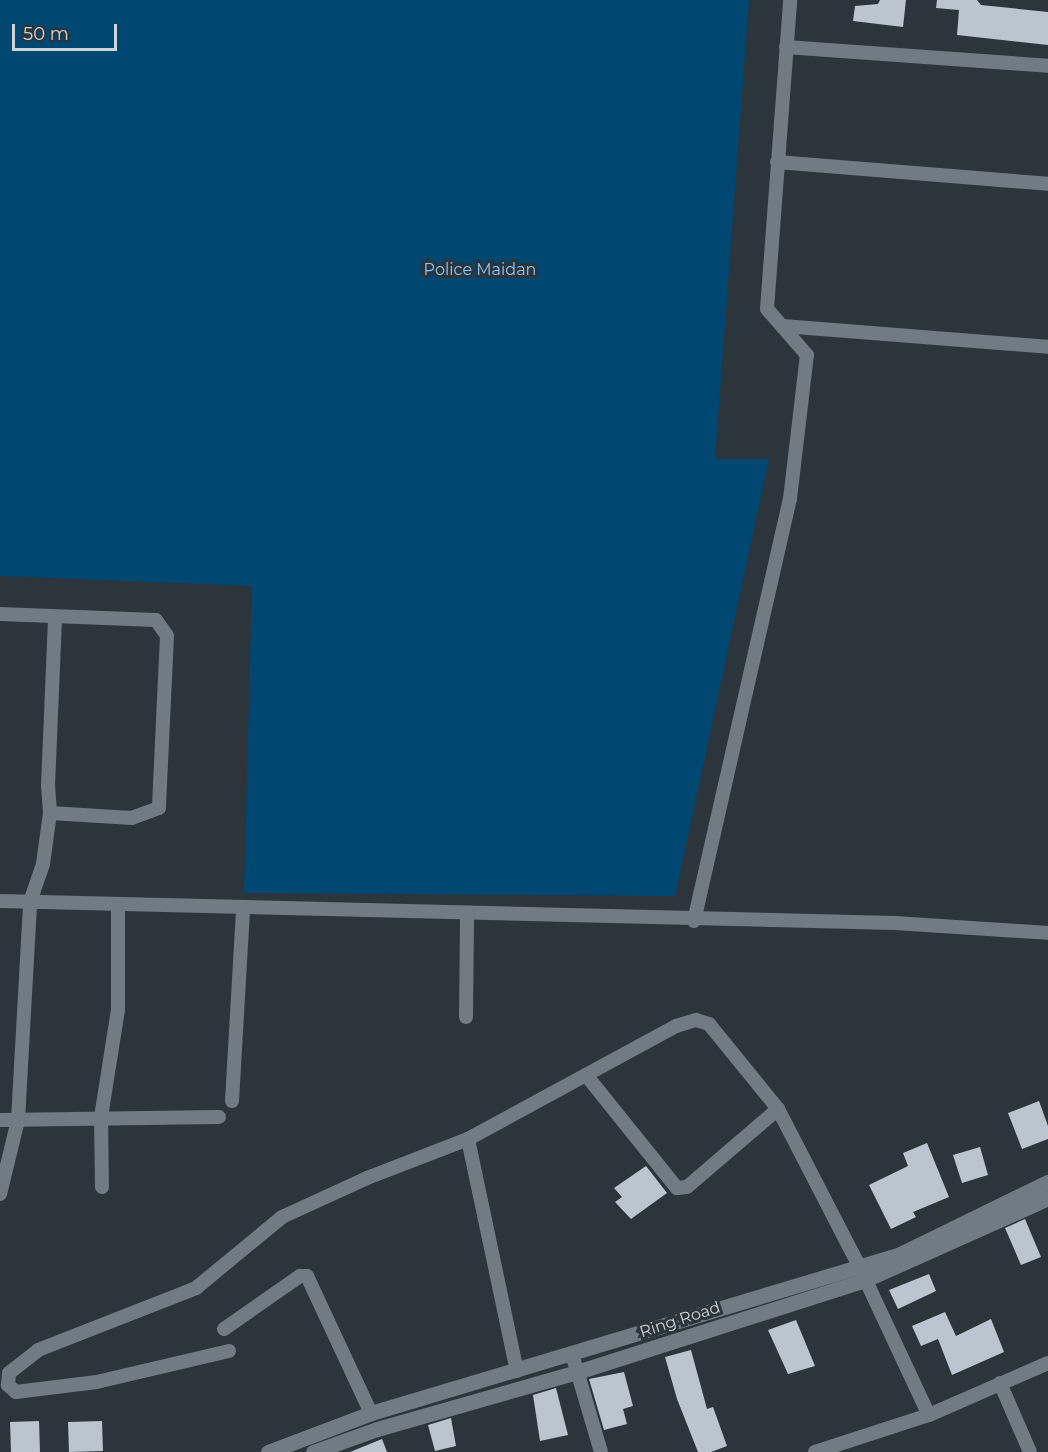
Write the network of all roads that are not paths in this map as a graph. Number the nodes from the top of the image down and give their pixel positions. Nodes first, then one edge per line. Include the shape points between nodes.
1 (790, 0) edge
2 (786, 47) junction
3 (1048, 66) edge
4 (777, 162) junction
5 (1048, 184) edge
6 (783, 326) junction
7 (1048, 347) edge
8 (0, 614) edge
9 (55, 619) junction
10 (50, 813) junction
11 (0, 901) edge
12 (30, 902) junction
13 (118, 905) junction
14 (243, 908) junction
15 (468, 915) junction
16 (694, 921) junction
17 (1048, 933) edge
18 (466, 1017) dead end
19 (586, 1075) junction
20 (232, 1101) dead end
21 (778, 1109) junction
22 (219, 1117) dead end
23 (101, 1118) junction
24 (0, 1120) edge
25 (18, 1120) junction
26 (468, 1139) junction
27 (1048, 1182) edge
28 (102, 1187) dead end
29 (0, 1194) edge
30 (1048, 1198) edge
31 (863, 1274) junction
32 (224, 1329) dead end
33 (230, 1352) dead end
34 (572, 1354) junction
35 (1048, 1363) edge
36 (517, 1371) junction
37 (577, 1372) junction
38 (1000, 1383) junction
39 (371, 1413) junction
40 (930, 1415) junction
41 (338, 1425) junction
42 (344, 1447) edge
43 (268, 1452) edge
44 (313, 1452) edge
45 (600, 1452) edge
46 (815, 1452) edge
47 (1030, 1452) edge

1 - 2 street
2 - 3 street
2 - 4 street
4 - 5 street
4 - 6 street via 767,309
6 - 7 street
6 - 16 street via 807,355 790,499
8 - 9 street
9 - 10 street
9 - 10 street via 156,620 167,636 159,808 132,818
10 - 12 street via 43,864
11 - 12 street
12 - 13 street
12 - 25 street
13 - 14 street
13 - 23 street via 118,1010
14 - 15 street
14 - 20 street
15 - 16 street
15 - 18 street
16 - 17 street via 895,923
19 - 21 street via 676,1026 696,1020 709,1024
19 - 21 street via 677,1188 687,1187
19 - 26 street
21 - 31 street
22 - 23 street
23 - 25 street
23 - 28 street
24 - 25 street
25 - 29 street
26 - 33 street via 367,1178 282,1217 196,1288 38,1350 9,1373 8,1385 16,1392 97,1382
26 - 36 street
27 - 31 main road
30 - 31 main road, Ring Road
31 - 34 main road
31 - 37 main road, Ring Road
31 - 40 street
32 - 39 street via 300,1276 307,1276
34 - 36 main road
34 - 37 street
35 - 38 street
36 - 39 main road
37 - 42 main road, Ring Road
37 - 45 street
38 - 40 street
38 - 47 street
39 - 41 main road
40 - 46 street
41 - 42 street
41 - 43 main road
42 - 44 main road, Ring Road

